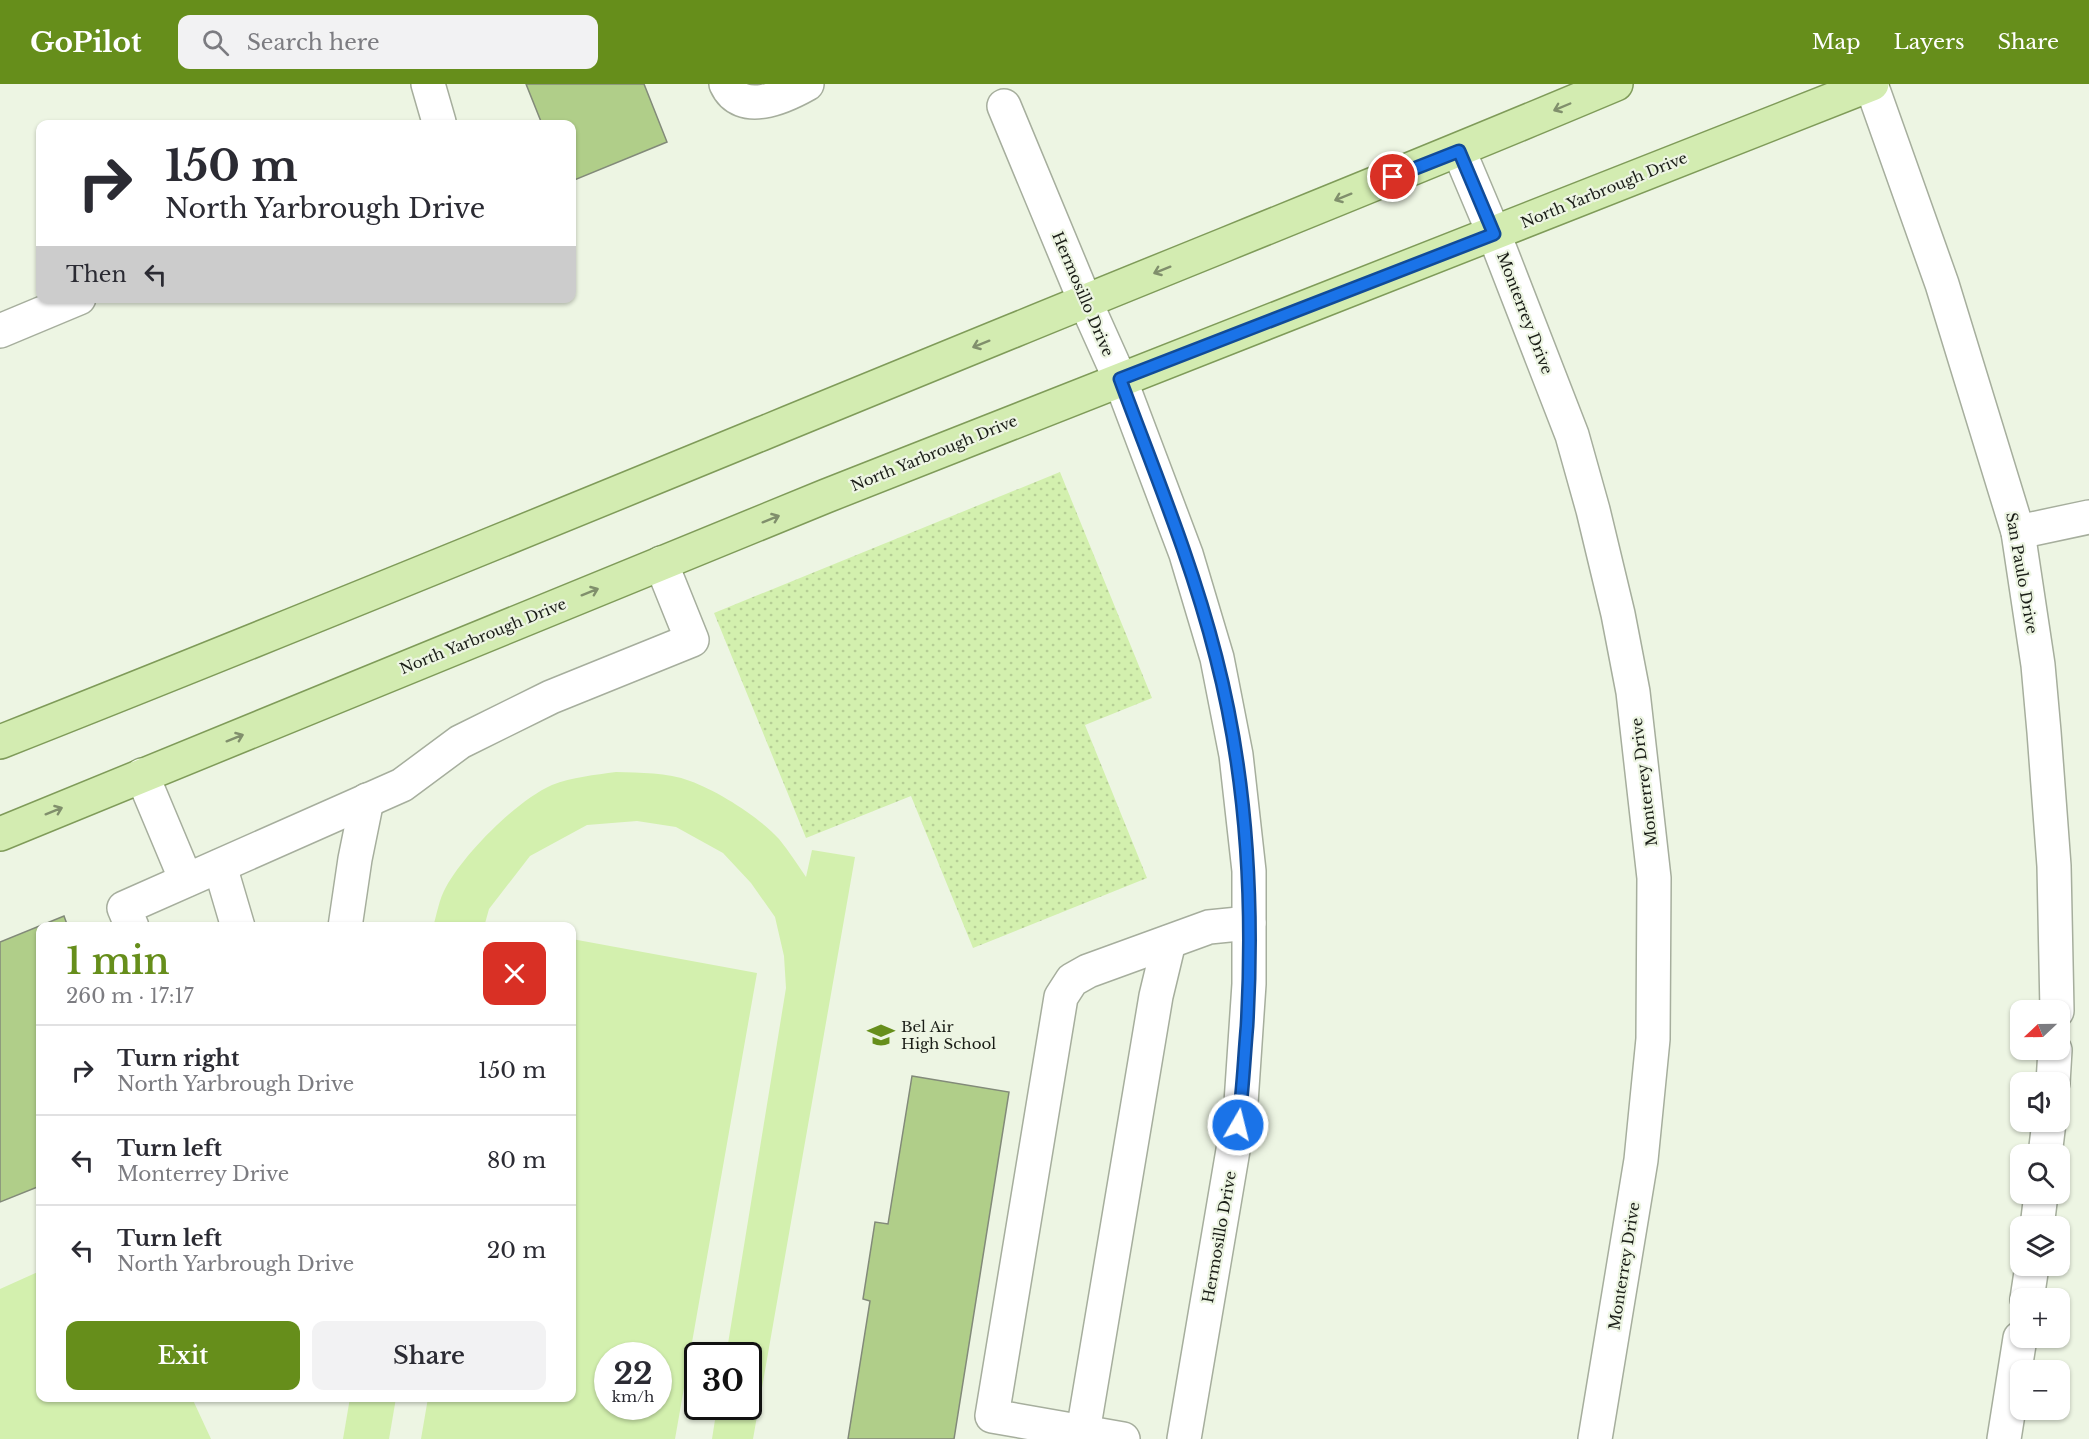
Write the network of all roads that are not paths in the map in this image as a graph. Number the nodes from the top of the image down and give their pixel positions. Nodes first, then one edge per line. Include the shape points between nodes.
1 (428, 84) edge
2 (726, 84) edge
3 (807, 84) edge
4 (1616, 84) edge
5 (1872, 84) edge
6 (1004, 106) dead end
7 (438, 120) edge
8 (1459, 151) junction
9 (1494, 234) junction
10 (1085, 301) junction
11 (67, 303) edge
12 (0, 331) edge
13 (1120, 379) junction
14 (2089, 517) edge
15 (2018, 532) junction
16 (661, 563) junction
17 (0, 742) edge
18 (142, 776) junction
19 (367, 800) junction
20 (0, 834) edge
21 (220, 866) junction
22 (186, 880) junction
23 (130, 922) edge
24 (237, 922) edge
25 (346, 922) edge
26 (1249, 923) junction
27 (1169, 942) junction
28 (2057, 1000) edge
29 (2018, 1348) edge
30 (1083, 1432) junction
31 (1123, 1439) edge
32 (1184, 1439) edge
33 (1595, 1439) edge
34 (2004, 1439) edge

1 - 7 street
2 - 3 street via 730,93 749,103 765,102
4 -> 8 main road
5 - 9 main road, North Yarbrough Drive
5 - 15 street, San Paulo Drive via 1942,284
6 - 10 street, Hermosillo Drive
8 - 9 street, Monterrey Drive
8 -> 10 main road
9 - 13 main road, North Yarbrough Drive
9 - 33 street, Monterrey Drive via 1572,435 1593,510 1633,692 1654,878 1653,1039 1642,1149
10 - 13 street, Hermosillo Drive
10 -> 17 main road
11 - 12 street
16 -> 13 main road, North Yarbrough Drive
13 - 26 street, Hermosillo Drive via 1186,554 1217,658 1236,755 1249,871
14 - 15 street
15 - 28 street, San Paulo Drive via 2044,732 2055,867
18 -> 16 main road, North Yarbrough Drive
16 - 19 street via 692,640 551,696 460,742 402,785
20 -> 18 main road, North Yarbrough Drive
18 - 22 street
19 - 21 street
19 - 25 street
21 - 22 street
21 - 24 street
22 - 23 street via 124,908
26 - 27 street via 1209,927
26 - 32 street, Hermosillo Drive via 1241,1103
27 - 30 street via 1156,996
27 - 30 street via 1088,971 1072,980 1061,997 992,1416
29 - 34 street
30 - 31 street

